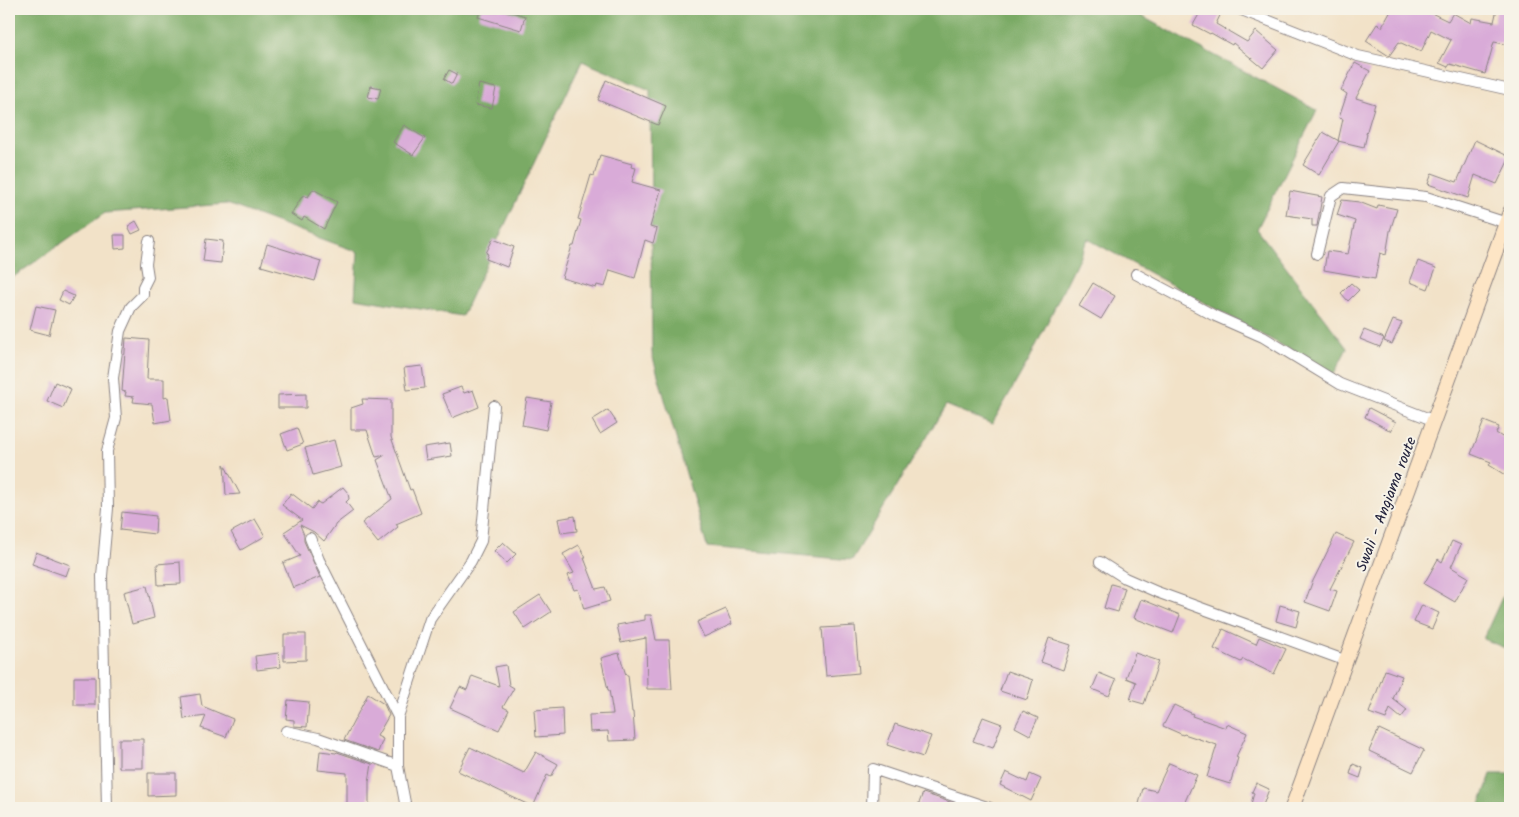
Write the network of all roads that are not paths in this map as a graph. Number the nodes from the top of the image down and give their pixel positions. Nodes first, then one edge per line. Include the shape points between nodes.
1 (1239, 9) edge
2 (1510, 90) edge
3 (1509, 220) edge
4 (149, 241) dead end
5 (1317, 254) dead end
6 (1136, 274) dead end
7 (494, 406) dead end
8 (1435, 421) junction
9 (310, 538) dead end
10 (1100, 562) dead end
11 (1344, 660) junction
12 (398, 717) junction
13 (286, 730) dead end
14 (398, 766) junction
15 (107, 808) edge
16 (406, 808) edge
17 (872, 808) edge
18 (990, 808) edge
19 (1292, 808) edge

1 - 2 street via 1358,56
3 - 5 street via 1426,197 1343,188 1331,196
3 - 8 street, Swali - Angiama route
4 - 15 street via 148,277 142,295 131,307 120,331 113,378 116,418 107,452 108,508 102,576
6 - 8 street via 1263,337 1340,384
7 - 12 street via 481,541 472,561 430,619
8 - 11 street, Swali - Angiama route
9 - 12 street
10 - 11 street via 1125,578 1157,592
11 - 19 street, Swali - Angiama route
12 - 14 street
13 - 14 street
14 - 16 street
17 - 18 street via 873,769

